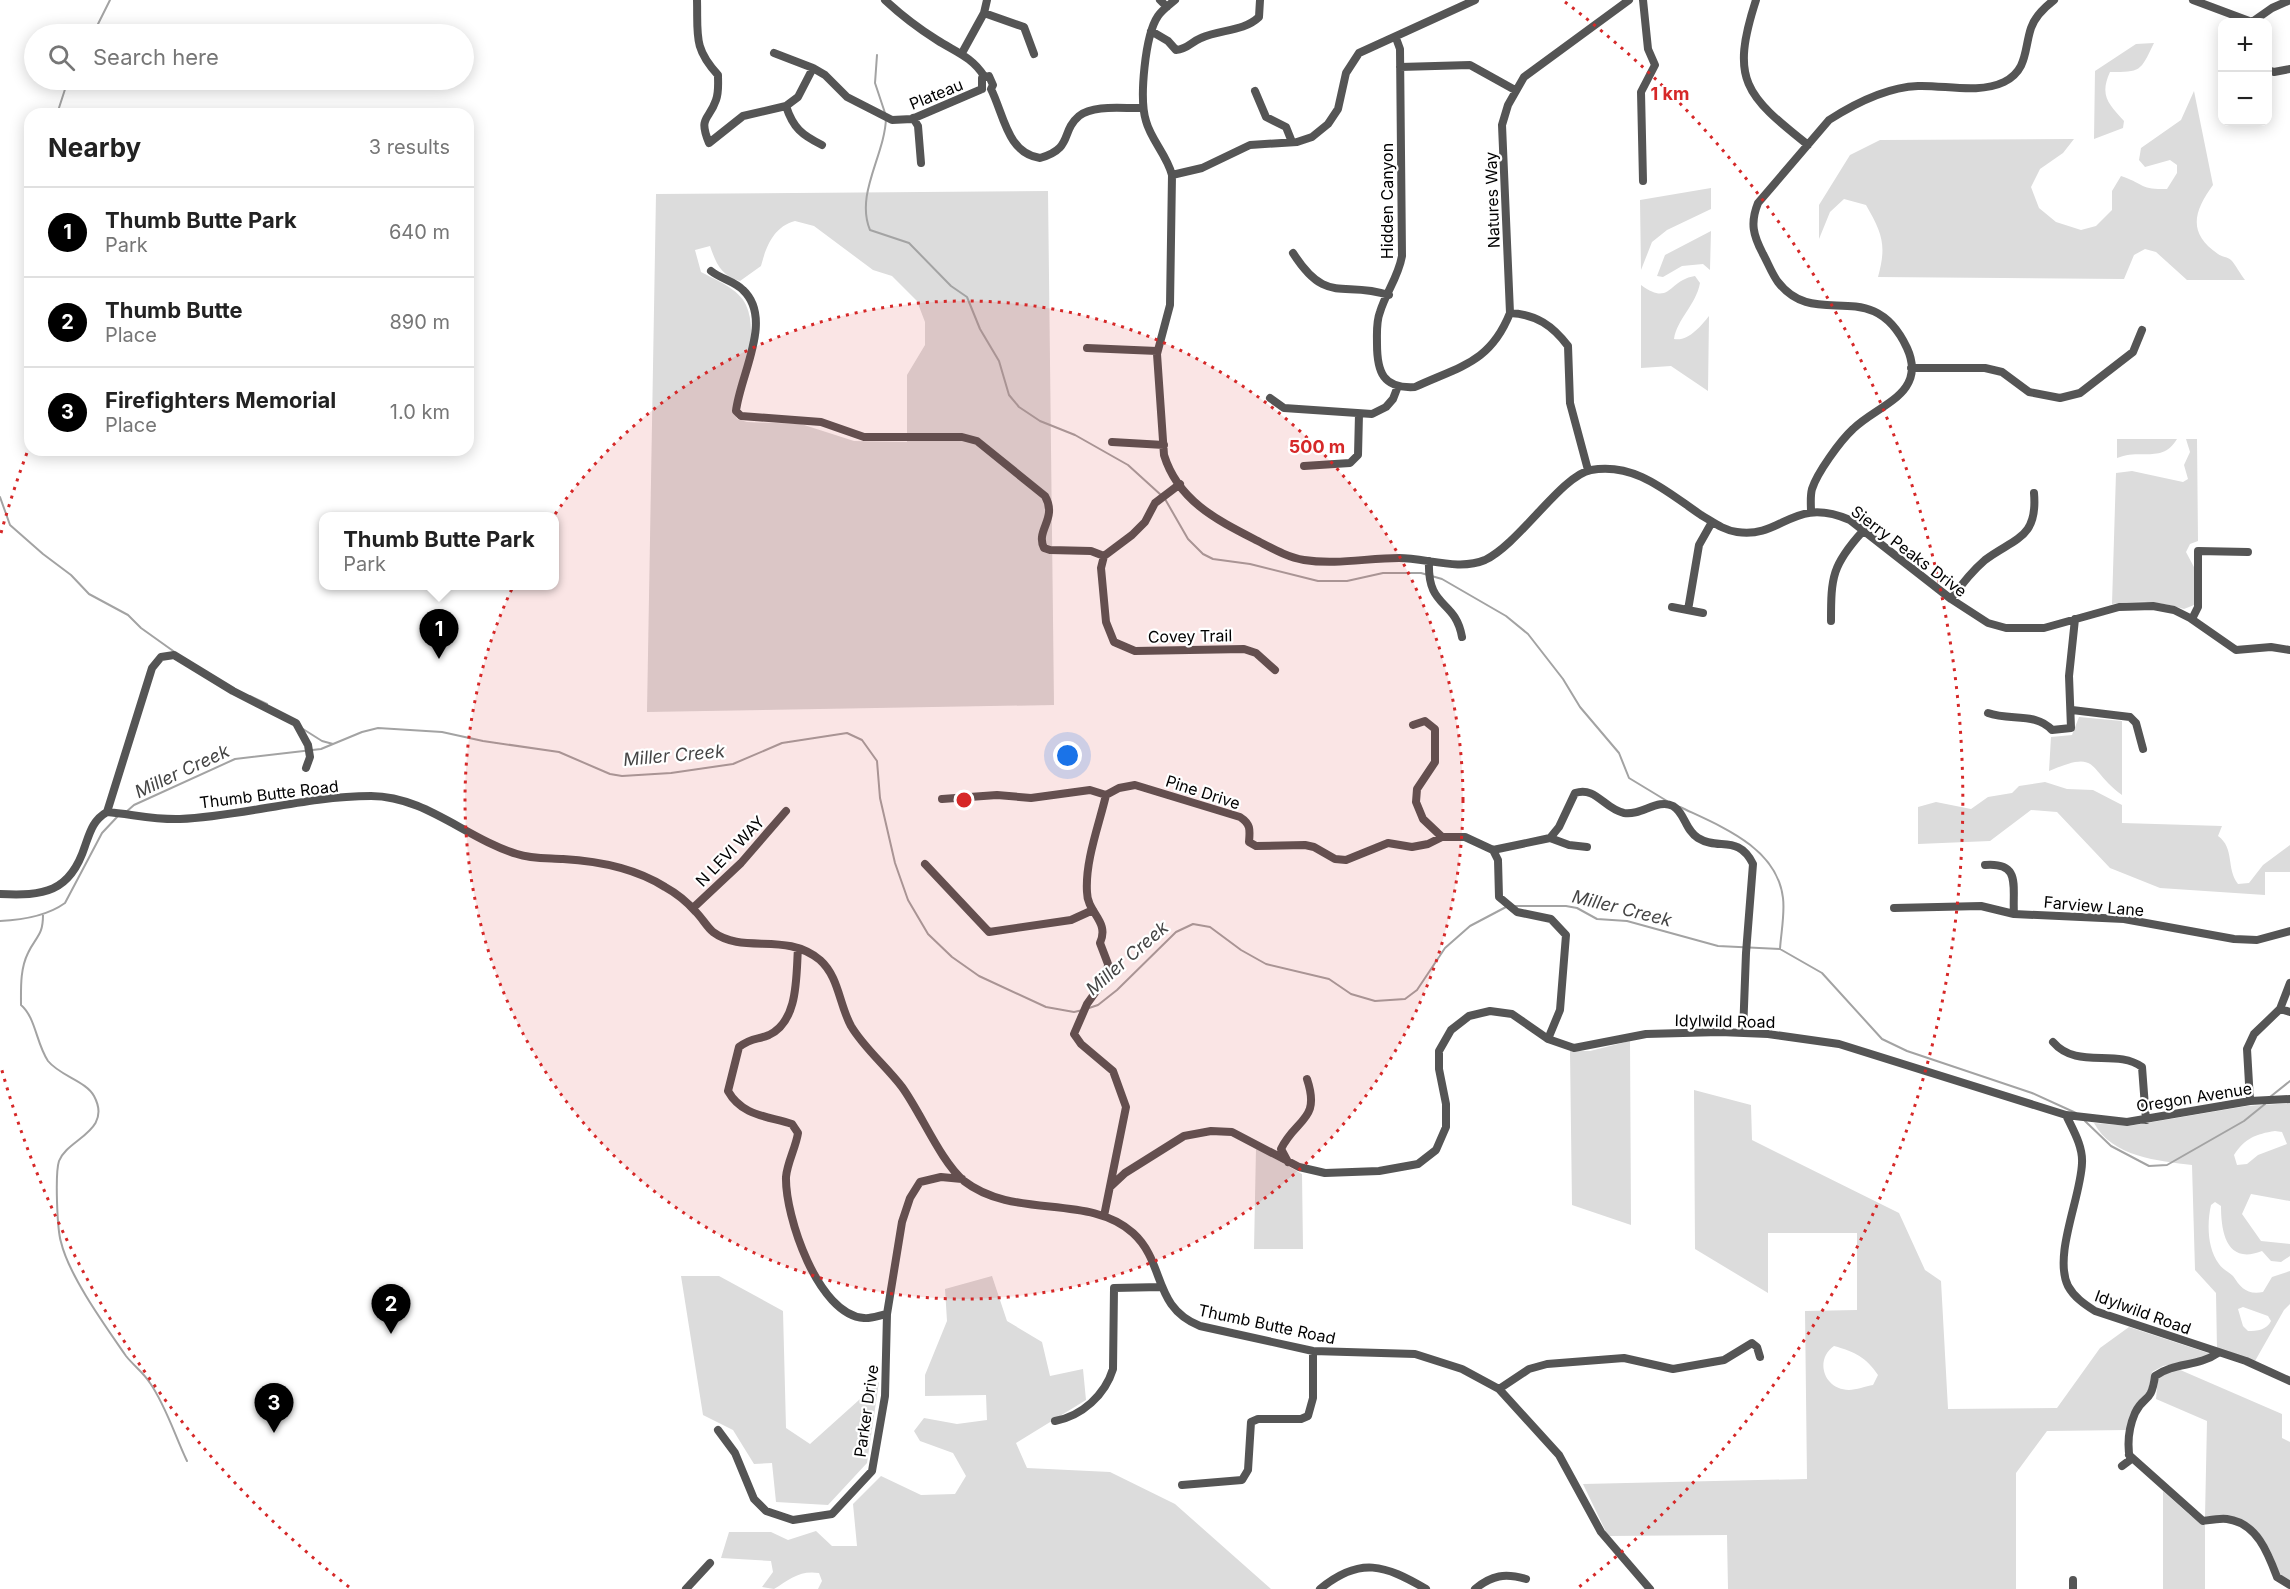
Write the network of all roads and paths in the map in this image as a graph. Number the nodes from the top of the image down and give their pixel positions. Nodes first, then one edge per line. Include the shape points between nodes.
1 (698, 0) edge
2 (885, 0) edge
3 (987, 0) edge
4 (1160, 0) edge
5 (1175, 0) edge
6 (1260, 0) edge
7 (1475, 0) edge
8 (1629, 0) edge
9 (1642, 0) edge
10 (1756, 0) edge
11 (2054, 0) edge
12 (2193, 0) edge
13 (2290, 0) edge
14 (1167, 7) junction
15 (984, 14) junction
16 (2241, 18) edge
17 (2258, 18) edge
18 (1151, 31) junction
19 (1396, 38) junction
20 (774, 53) dead end
21 (962, 53) junction
22 (1034, 54) dead end
23 (1400, 67) junction
24 (813, 68) junction
25 (2290, 69) edge
26 (2272, 71) edge
27 (984, 76) junction
28 (982, 89) junction
29 (991, 89) junction
30 (1515, 90) junction
31 (1255, 91) dead end
32 (786, 106) junction
33 (1143, 108) junction
34 (914, 118) junction
35 (1292, 142) junction
36 (822, 144) dead end
37 (1808, 145) junction
38 (921, 163) dead end
39 (1172, 175) junction
40 (1643, 181) dead end
41 (1293, 253) dead end
42 (711, 271) dead end
43 (1389, 295) junction
44 (1510, 313) junction
45 (2142, 330) dead end
46 (1087, 348) dead end
47 (1157, 351) junction
48 (1911, 368) junction
49 (1398, 386) junction
50 (1270, 398) dead end
51 (1359, 414) junction
52 (1112, 442) dead end
53 (1164, 445) junction
54 (1304, 466) dead end
55 (1588, 470) junction
56 (1180, 484) junction
57 (2034, 493) dead end
58 (1811, 512) junction
59 (1712, 522) junction
60 (1863, 531) junction
61 (2248, 552) dead end
62 (1104, 556) junction
63 (1429, 561) junction
64 (1951, 599) junction
65 (1672, 607) dead end
66 (1688, 610) junction
67 (1703, 613) dead end
68 (2075, 619) junction
69 (2192, 619) junction
70 (1831, 621) dead end
71 (1462, 638) dead end
72 (2290, 650) edge
73 (1275, 670) dead end
74 (2072, 710) junction
75 (1988, 713) dead end
76 (1413, 725) dead end
77 (2143, 749) dead end
78 (306, 768) dead end
79 (1106, 795) junction
80 (942, 799) dead end
81 (786, 811) dead end
82 (107, 812) junction
83 (1442, 837) junction
84 (1550, 838) junction
85 (1587, 847) dead end
86 (1493, 850) junction
87 (925, 864) dead end
88 (1985, 865) dead end
89 (0, 894) edge
90 (693, 908) junction
91 (1894, 908) dead end
92 (1093, 910) junction
93 (2014, 914) junction
94 (2290, 931) edge
95 (798, 948) junction
96 (2290, 983) edge
97 (2280, 1009) junction
98 (2290, 1012) edge
99 (1743, 1033) junction
100 (1548, 1040) junction
101 (2053, 1042) dead end
102 (1307, 1079) dead end
103 (2290, 1099) edge
104 (2250, 1101) junction
105 (2066, 1115) junction
106 (2146, 1120) junction
107 (1288, 1162) junction
108 (962, 1179) junction
109 (1110, 1187) junction
110 (1104, 1216) junction
111 (1161, 1287) junction
112 (887, 1314) junction
113 (1313, 1351) junction
114 (2218, 1353) junction
115 (1760, 1358) dead end
116 (2290, 1381) edge
117 (1499, 1389) junction
118 (1055, 1421) dead end
119 (718, 1430) dead end
120 (2129, 1455) junction
121 (2122, 1466) dead end
122 (1182, 1485) dead end
123 (710, 1563) dead end
124 (1526, 1580) dead end
125 (2290, 1584) edge
126 (686, 1589) edge
127 (1320, 1589) edge
128 (1426, 1589) edge
129 (1475, 1589) edge
130 (1650, 1589) edge

1 - 32 street via 698,47 717,75 716,102 704,120 709,143 743,117
2 - 21 street via 908,21
3 - 15 street
4 - 14 street
5 - 14 street
6 - 18 street via 1259,17 1251,25 1201,38 1186,49 1176,50
7 - 19 street
8 - 30 street, Natures Way via 1524,77
9 - 40 street via 1648,49 1655,65 1641,92
10 - 37 street via 1742,51 1744,73 1767,113
11 - 37 street via 2041,11 2031,28 2026,58 2017,73 2004,82 1988,87 1895,89 1837,115
12 - 16 street
13 - 17 street
14 - 18 street
15 - 21 street
15 - 22 street via 1024,27
18 - 33 street
19 - 23 street, Hidden Canyon
19 - 35 street via 1359,53 1351,62 1338,109 1328,124 1312,136
20 - 24 street, Plateau
21 - 27 street
23 - 30 street via 1470,65
23 - 43 street, Hidden Canyon via 1402,256
24 - 32 street via 798,97
24 - 34 street, Plateau via 859,105 892,120
25 - 26 street
27 - 28 street
27 - 29 street via 993,81
28 - 29 street
28 - 34 street, Plateau
29 - 33 street via 1013,143 1020,151 1040,158 1059,149 1078,116 1090,110
30 - 44 street, Natures Way via 1502,124
31 - 35 street via 1266,117 1286,127
32 - 36 street via 801,134
33 - 39 street via 1146,123 1169,161
34 - 38 street
35 - 39 street via 1250,145 1202,168
37 - 48 street via 1758,202 1753,235 1778,282 1790,293 1818,305 1868,307 1892,322 1908,350
39 - 47 street via 1170,305
41 - 43 street via 1304,270 1328,288 1369,288
42 - 62 street via 743,289 755,312 758,329 738,392 736,411 741,416 821,422 864,437 962,437 977,441 1045,496 1050,514 1041,542 1044,548 1091,551
43 - 49 street, Hidden Canyon via 1377,322 1377,366 1385,379
44 - 49 street via 1503,331 1483,355 1415,387
44 - 55 street via 1523,313 1544,322 1568,346 1570,403
45 - 48 street via 2133,352 2080,393 2060,398 2029,392 2002,372 1985,368
46 - 47 street
47 - 53 street
48 - 58 street via 1904,392 1851,430 1819,474 1811,490
49 - 51 street via 1386,407 1372,414
50 - 51 street via 1284,408
51 - 54 street via 1358,455 1350,463
52 - 53 street
53 - 56 street via 1168,469
55 - 59 street, Sierry Peaks Drive via 1618,468 1635,472
55 - 63 street via 1500,552 1469,565
56 - 62 street via 1155,503 1132,535
56 - 63 street via 1196,506 1210,516 1283,554 1327,562 1400,558
57 - 64 street via 2034,516 2025,532 1967,577
58 - 59 street, Sierry Peaks Drive via 1755,532 1738,532
58 - 60 street, Sierry Peaks Drive via 1835,514
59 - 66 street via 1699,544
60 - 64 street, Sierry Peaks Drive
60 - 70 street via 1845,550 1831,580
61 - 69 street via 2198,551 2198,607
62 - 73 street, Covey Trail via 1101,568 1106,622 1114,642 1135,651 1244,649 1256,653
63 - 71 street via 1431,590 1459,620
64 - 68 street, Sierry Peaks Drive via 1973,615 2006,628 2044,628
65 - 66 street
66 - 67 street
68 - 69 street, Sierry Peaks Drive via 2136,606 2174,610
68 - 74 street via 2070,676
69 - 72 street, Sierry Peaks Drive via 2236,650
74 - 75 street via 2071,728 2063,731 2052,730 2038,719
74 - 77 street via 2130,717 2136,723
76 - 83 street via 1425,721 1435,729 1435,762 1417,789 1416,802 1423,819
78 - 82 street via 310,758 308,745 296,723 174,655 161,657 152,668
79 - 80 street via 1090,790 1031,798 997,795
79 - 83 street, Pine Drive via 1135,785 1240,817 1250,830 1249,842 1256,846 1314,847 1335,859 1346,860 1388,843 1412,847
79 - 92 street via 1087,880 1086,896
81 - 90 street, N LEVI WAY
82 - 89 street via 96,820 84,850 64,881 38,895
82 - 90 street, Thumb Butte Road via 184,819 313,799 399,798 520,856 594,861 636,873 665,886
83 - 86 street, Pine Drive via 1465,837
84 - 85 street
84 - 86 street
84 - 99 street via 1575,793 1582,790 1592,792 1621,812 1671,805 1701,840 1737,846 1748,853 1754,864
86 - 100 street via 1498,860 1499,897 1517,912 1551,919 1566,935 1560,1010
87 - 92 street via 989,932 1071,921
88 - 93 street via 1996,864 2010,870
90 - 95 street, Thumb Butte Road via 713,932 737,943 777,943
91 - 93 street, Farview Lane via 1981,906
92 - 109 street via 1102,922 1104,934 1100,943 1107,976 1087,1004 1074,1034 1113,1071 1126,1107
93 - 94 street, Farview Lane via 2124,919 2234,939 2257,940
95 - 108 street, Thumb Butte Road via 808,951 829,970 851,1026 901,1085
95 - 112 street via 792,1006 787,1018 768,1035 752,1037 739,1047 728,1091 735,1104 756,1116 792,1124 798,1133 786,1174 786,1191 807,1263 818,1283 845,1312 864,1318
96 - 97 street
97 - 98 street
97 - 104 street via 2254,1034 2247,1049
99 - 100 street, Idylwild Road via 1646,1034 1574,1048
99 - 105 street, Idylwild Road via 1839,1044
100 - 107 street, Idylwild Road via 1512,1014 1490,1011 1469,1016 1451,1030 1439,1051 1446,1127 1436,1150 1418,1164 1379,1171 1325,1173
101 - 106 street via 2061,1051 2074,1056 2133,1061 2142,1067
102 - 107 street via 1312,1107 1281,1149
103 - 104 street, Oregon Avenue
104 - 106 street, Oregon Avenue
105 - 106 street, Oregon Avenue via 2127,1122
105 - 114 street, Idylwild Road via 2080,1145 2082,1162 2064,1261 2067,1285 2095,1311
107 - 109 street, Idylwild Road via 1232,1132 1211,1131 1184,1136 1148,1157
108 - 110 street, Thumb Butte Road via 993,1198
108 - 112 street, Parker Drive via 941,1177 920,1182 910,1198 902,1222
109 - 110 street
110 - 111 street, Thumb Butte Road via 1131,1231 1148,1250
111 - 113 street, Thumb Butte Road via 1171,1308 1186,1321
111 - 118 street via 1114,1288 1111,1378 1084,1408
112 - 119 street, Parker Drive via 885,1396 872,1471 832,1514 793,1520 766,1511 754,1499 735,1453
113 - 117 street, Thumb Butte Road via 1414,1354 1462,1369
113 - 122 street via 1313,1398 1308,1416 1251,1422 1248,1470 1242,1480
114 - 116 street, Idylwild Road
114 - 120 street via 2205,1362 2163,1370 2155,1376 2151,1397 2134,1414 2127,1442
115 - 117 street via 1752,1342 1724,1360 1672,1369 1624,1358 1547,1364 1529,1369
117 - 130 street, Thumb Butte Road via 1559,1455 1600,1532
120 - 121 street via 2130,1460
120 - 125 street via 2203,1521 2227,1519 2249,1529 2268,1552 2277,1577
123 - 126 street
124 - 129 street via 1496,1576
127 - 128 street via 1343,1573 1381,1567

